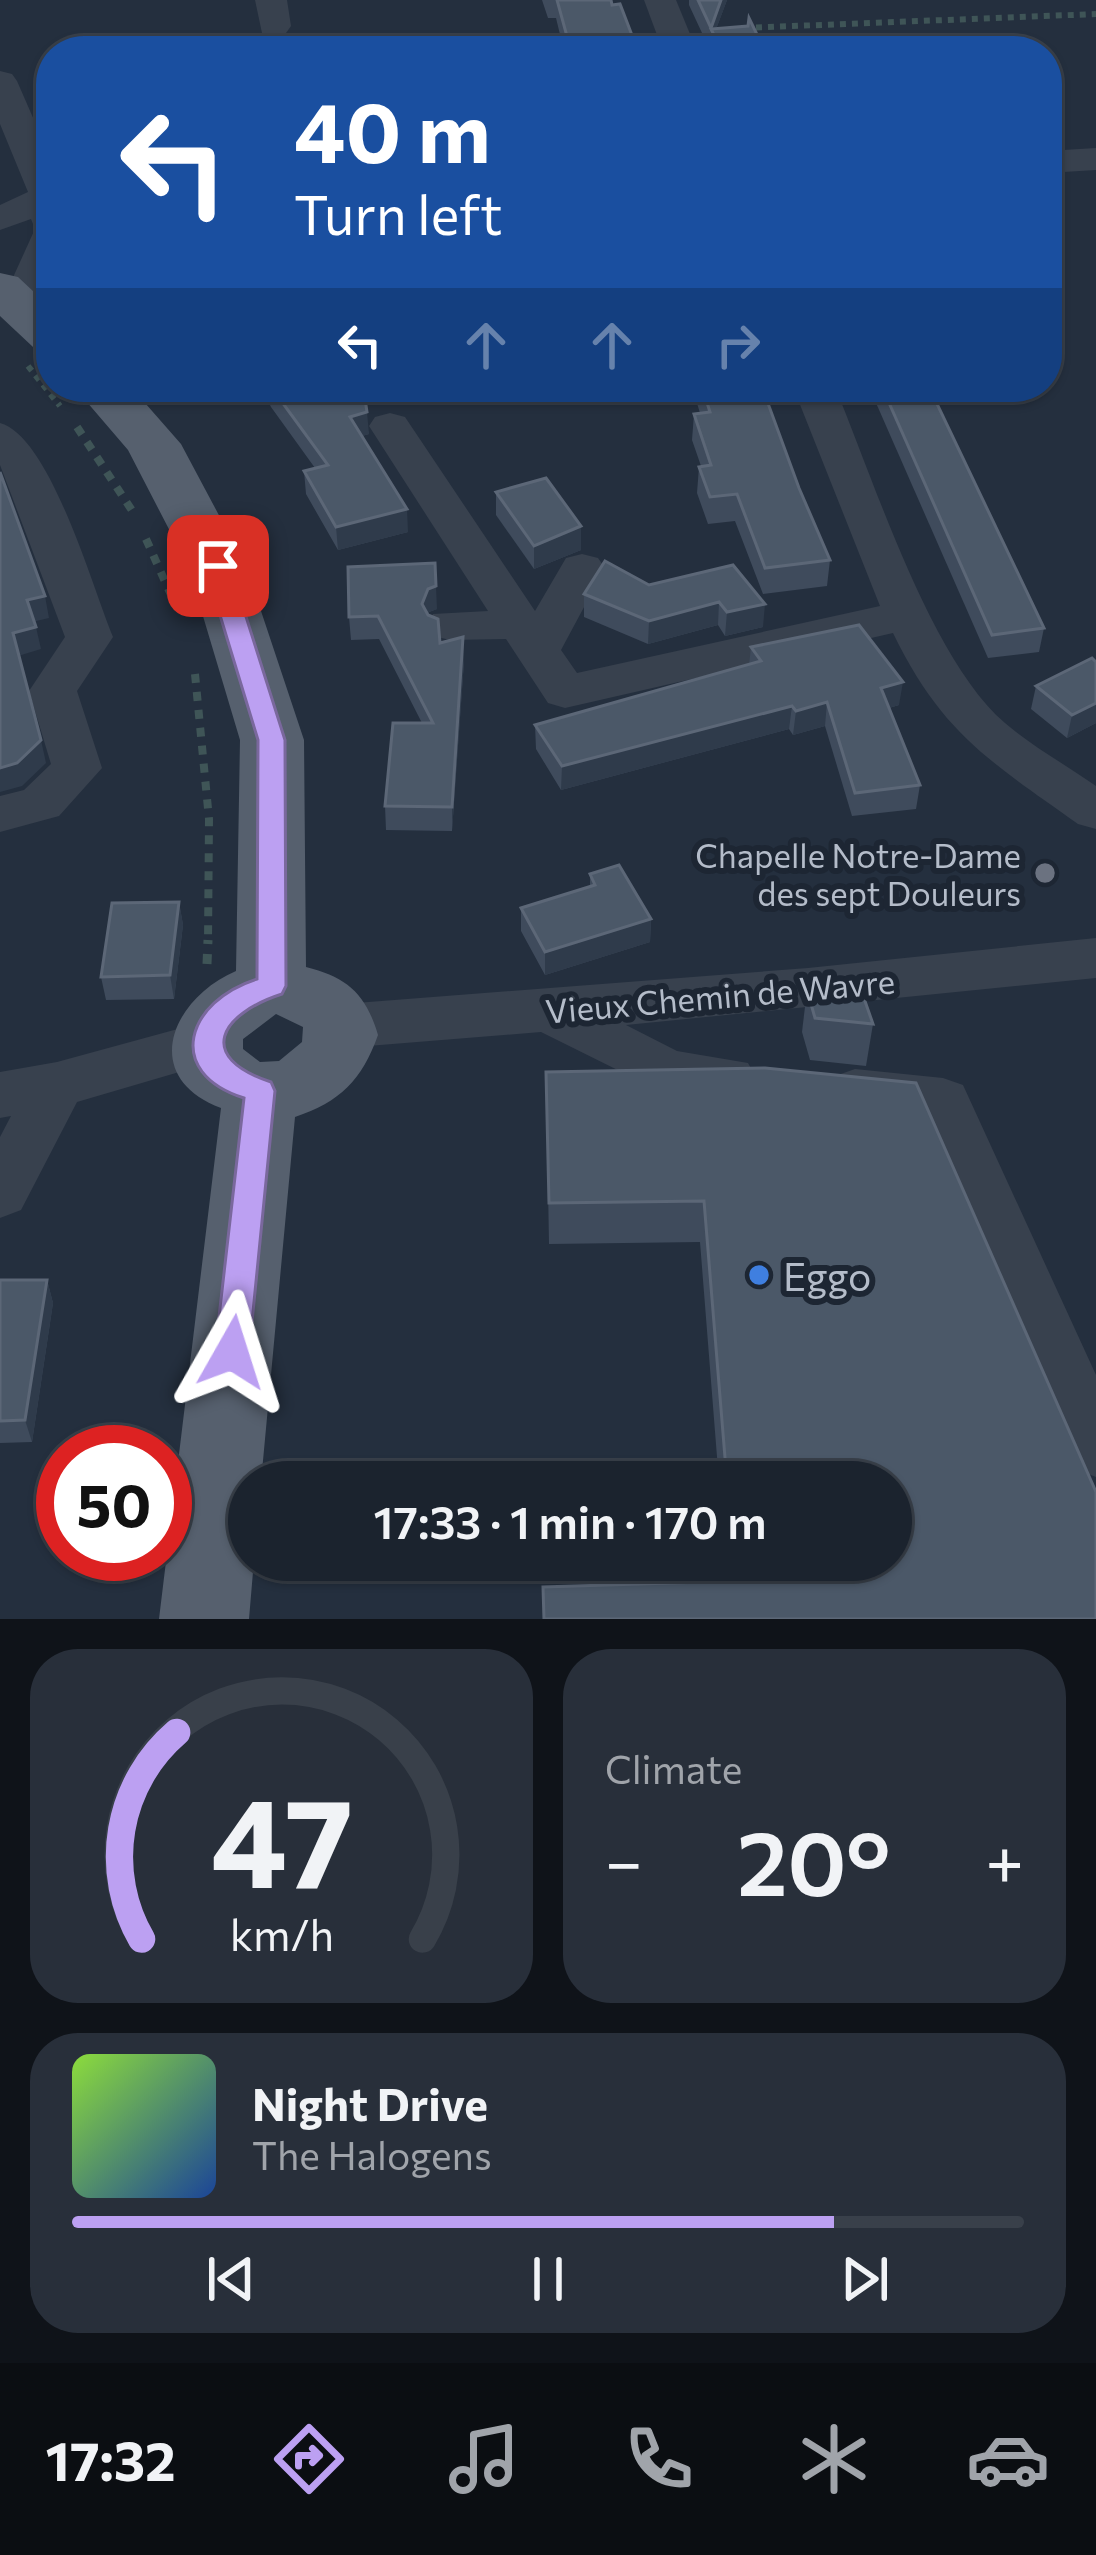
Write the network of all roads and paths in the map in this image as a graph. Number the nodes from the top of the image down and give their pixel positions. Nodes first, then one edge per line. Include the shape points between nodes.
1 (1096, 14) edge
2 (671, 27) edge
3 (0, 81) edge
4 (1096, 159) edge
5 (1062, 161) edge
6 (36, 174) edge
7 (0, 219) edge
8 (36, 219) edge
9 (36, 250) edge
10 (13, 304) edge
11 (36, 347) edge
12 (66, 402) edge
13 (115, 402) edge
14 (820, 402) edge
15 (390, 426) dead end
16 (0, 436) edge
17 (404, 490) dead end
18 (137, 518) dead end
19 (145, 536) dead end
20 (581, 568) dead end
21 (176, 608) dead end
22 (908, 616) junction
23 (450, 626) dead end
24 (518, 638) junction
25 (193, 660) dead end
26 (1096, 811) edge
27 (0, 814) edge
28 (1096, 958) edge
29 (548, 1010) junction
30 (343, 1026) junction
31 (238, 1034) junction
32 (56, 1085) junction
33 (0, 1094) edge
34 (0, 1193) edge
35 (1096, 1448) edge
36 (204, 1619) edge

1 - 2 path
3 - 6 street
4 - 5 street
7 - 8 street
9 - 10 street
10 - 11 path
12 - 18 path
13 - 31 main road via 153,444 218,566 272,740
14 - 22 street
15 - 24 street
16 - 27 street via 19,458 89,637 53,691 76,768 40,803
17 - 24 street
19 - 21 path
20 - 24 street
22 - 24 street via 565,692
22 - 26 street via 940,679 986,734
23 - 24 street
25 - 31 path via 207,751 206,973
28 - 29 street, Vieux Chemin de Wavre
29 - 30 street, Vieux Chemin de Wavre
29 - 35 street via 668,1073 943,1101
30 - 31 main road via 330,1003 304,988
30 - 31 main road via 340,1051 322,1074 293,1088
31 - 32 street
31 - 36 main road
32 - 33 street
32 - 34 street

